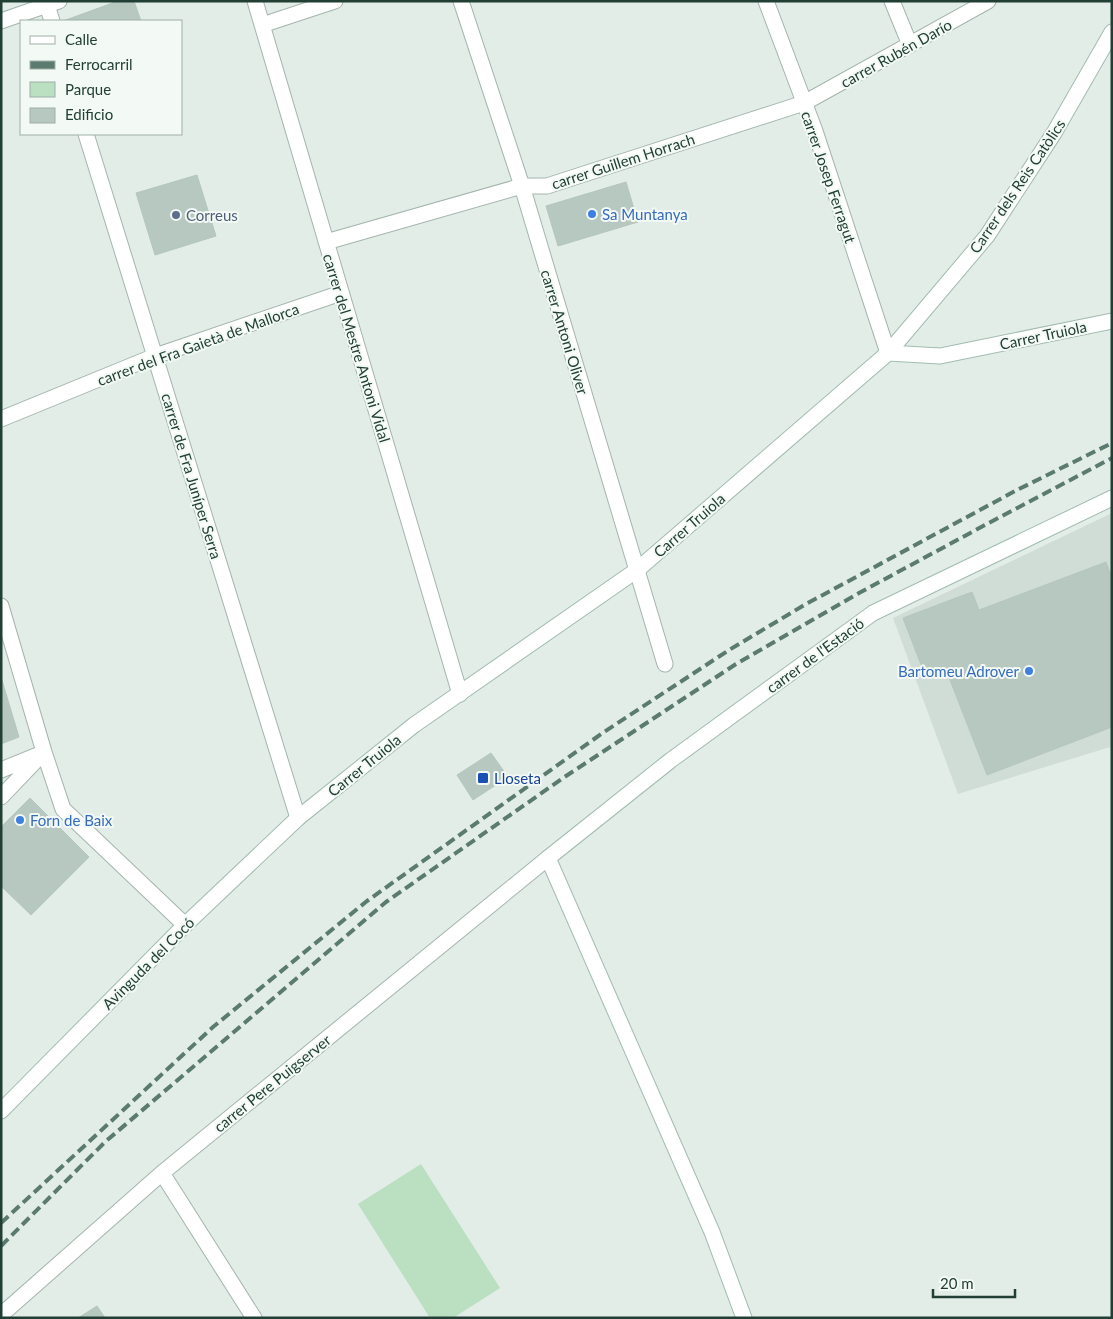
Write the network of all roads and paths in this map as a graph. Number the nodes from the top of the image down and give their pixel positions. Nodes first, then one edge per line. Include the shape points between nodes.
1 (255, 1) edge
2 (335, 1) edge
3 (461, 1) edge
4 (766, 1) edge
5 (892, 1) edge
6 (988, 1) edge
7 (53, 3) edge
8 (52, 20) edge
9 (1, 21) edge
10 (262, 25) junction
11 (1112, 32) edge
12 (910, 45) junction
13 (804, 104) junction
14 (86, 135) edge
15 (522, 186) junction
16 (326, 242) junction
17 (341, 293) junction
18 (1112, 321) edge
19 (888, 353) junction
20 (155, 356) junction
21 (1, 420) edge
22 (1112, 498) edge
23 (636, 570) junction
24 (1, 606) edge
25 (665, 664) dead end
26 (460, 694) junction
27 (44, 752) junction
28 (1, 770) edge
29 (1, 796) edge
30 (298, 818) junction
31 (548, 858) junction
32 (185, 925) junction
33 (1, 1110) edge
34 (162, 1174) junction
35 (1, 1315) edge
36 (254, 1318) edge
37 (744, 1318) edge

1 - 10 street, carrer del Mestre Antoni Vidal
2 - 10 street
3 - 15 street, carrer Antoni Oliver
4 - 13 street, carrer Josep Ferragut
5 - 12 street
6 - 12 street, carrer Rubén Darío
7 - 8 street
7 - 9 street
10 - 16 street, carrer del Mestre Antoni Vidal
11 - 19 street, Carrer dels Reis Catòlics via 1054,133 987,236
12 - 13 street, carrer Rubén Darío
13 - 15 street, carrer Guillem Horrach via 547,186
13 - 19 street, carrer Josep Ferragut
14 - 20 street, carrer de Fra Juníper Serra
15 - 16 street, carrer Guillem Horrach
15 - 23 street, carrer Antoni Oliver
16 - 17 street, carrer del Mestre Antoni Vidal
17 - 20 street, carrer del Fra Gaietà de Mallorca
17 - 26 street, carrer del Mestre Antoni Vidal
18 - 19 street, Carrer Truiola via 940,356
19 - 23 street, Carrer Truiola
20 - 21 street, carrer del Fra Gaietà de Mallorca
20 - 30 street, carrer de Fra Juníper Serra
22 - 31 street, carrer de l'Estació via 873,613 671,760
23 - 25 street, carrer Antoni Oliver
23 - 26 street, Carrer Truiola
24 - 27 street
26 - 30 street, Carrer Truiola via 414,725
27 - 28 street
27 - 29 street
27 - 32 street via 63,809
30 - 32 street, Avinguda del Cocó
31 - 34 street, carrer Pere Puigserver
31 - 37 street via 712,1232
32 - 33 street, Avinguda del Cocó
34 - 35 street, carrer Pere Puigserver
34 - 36 street

